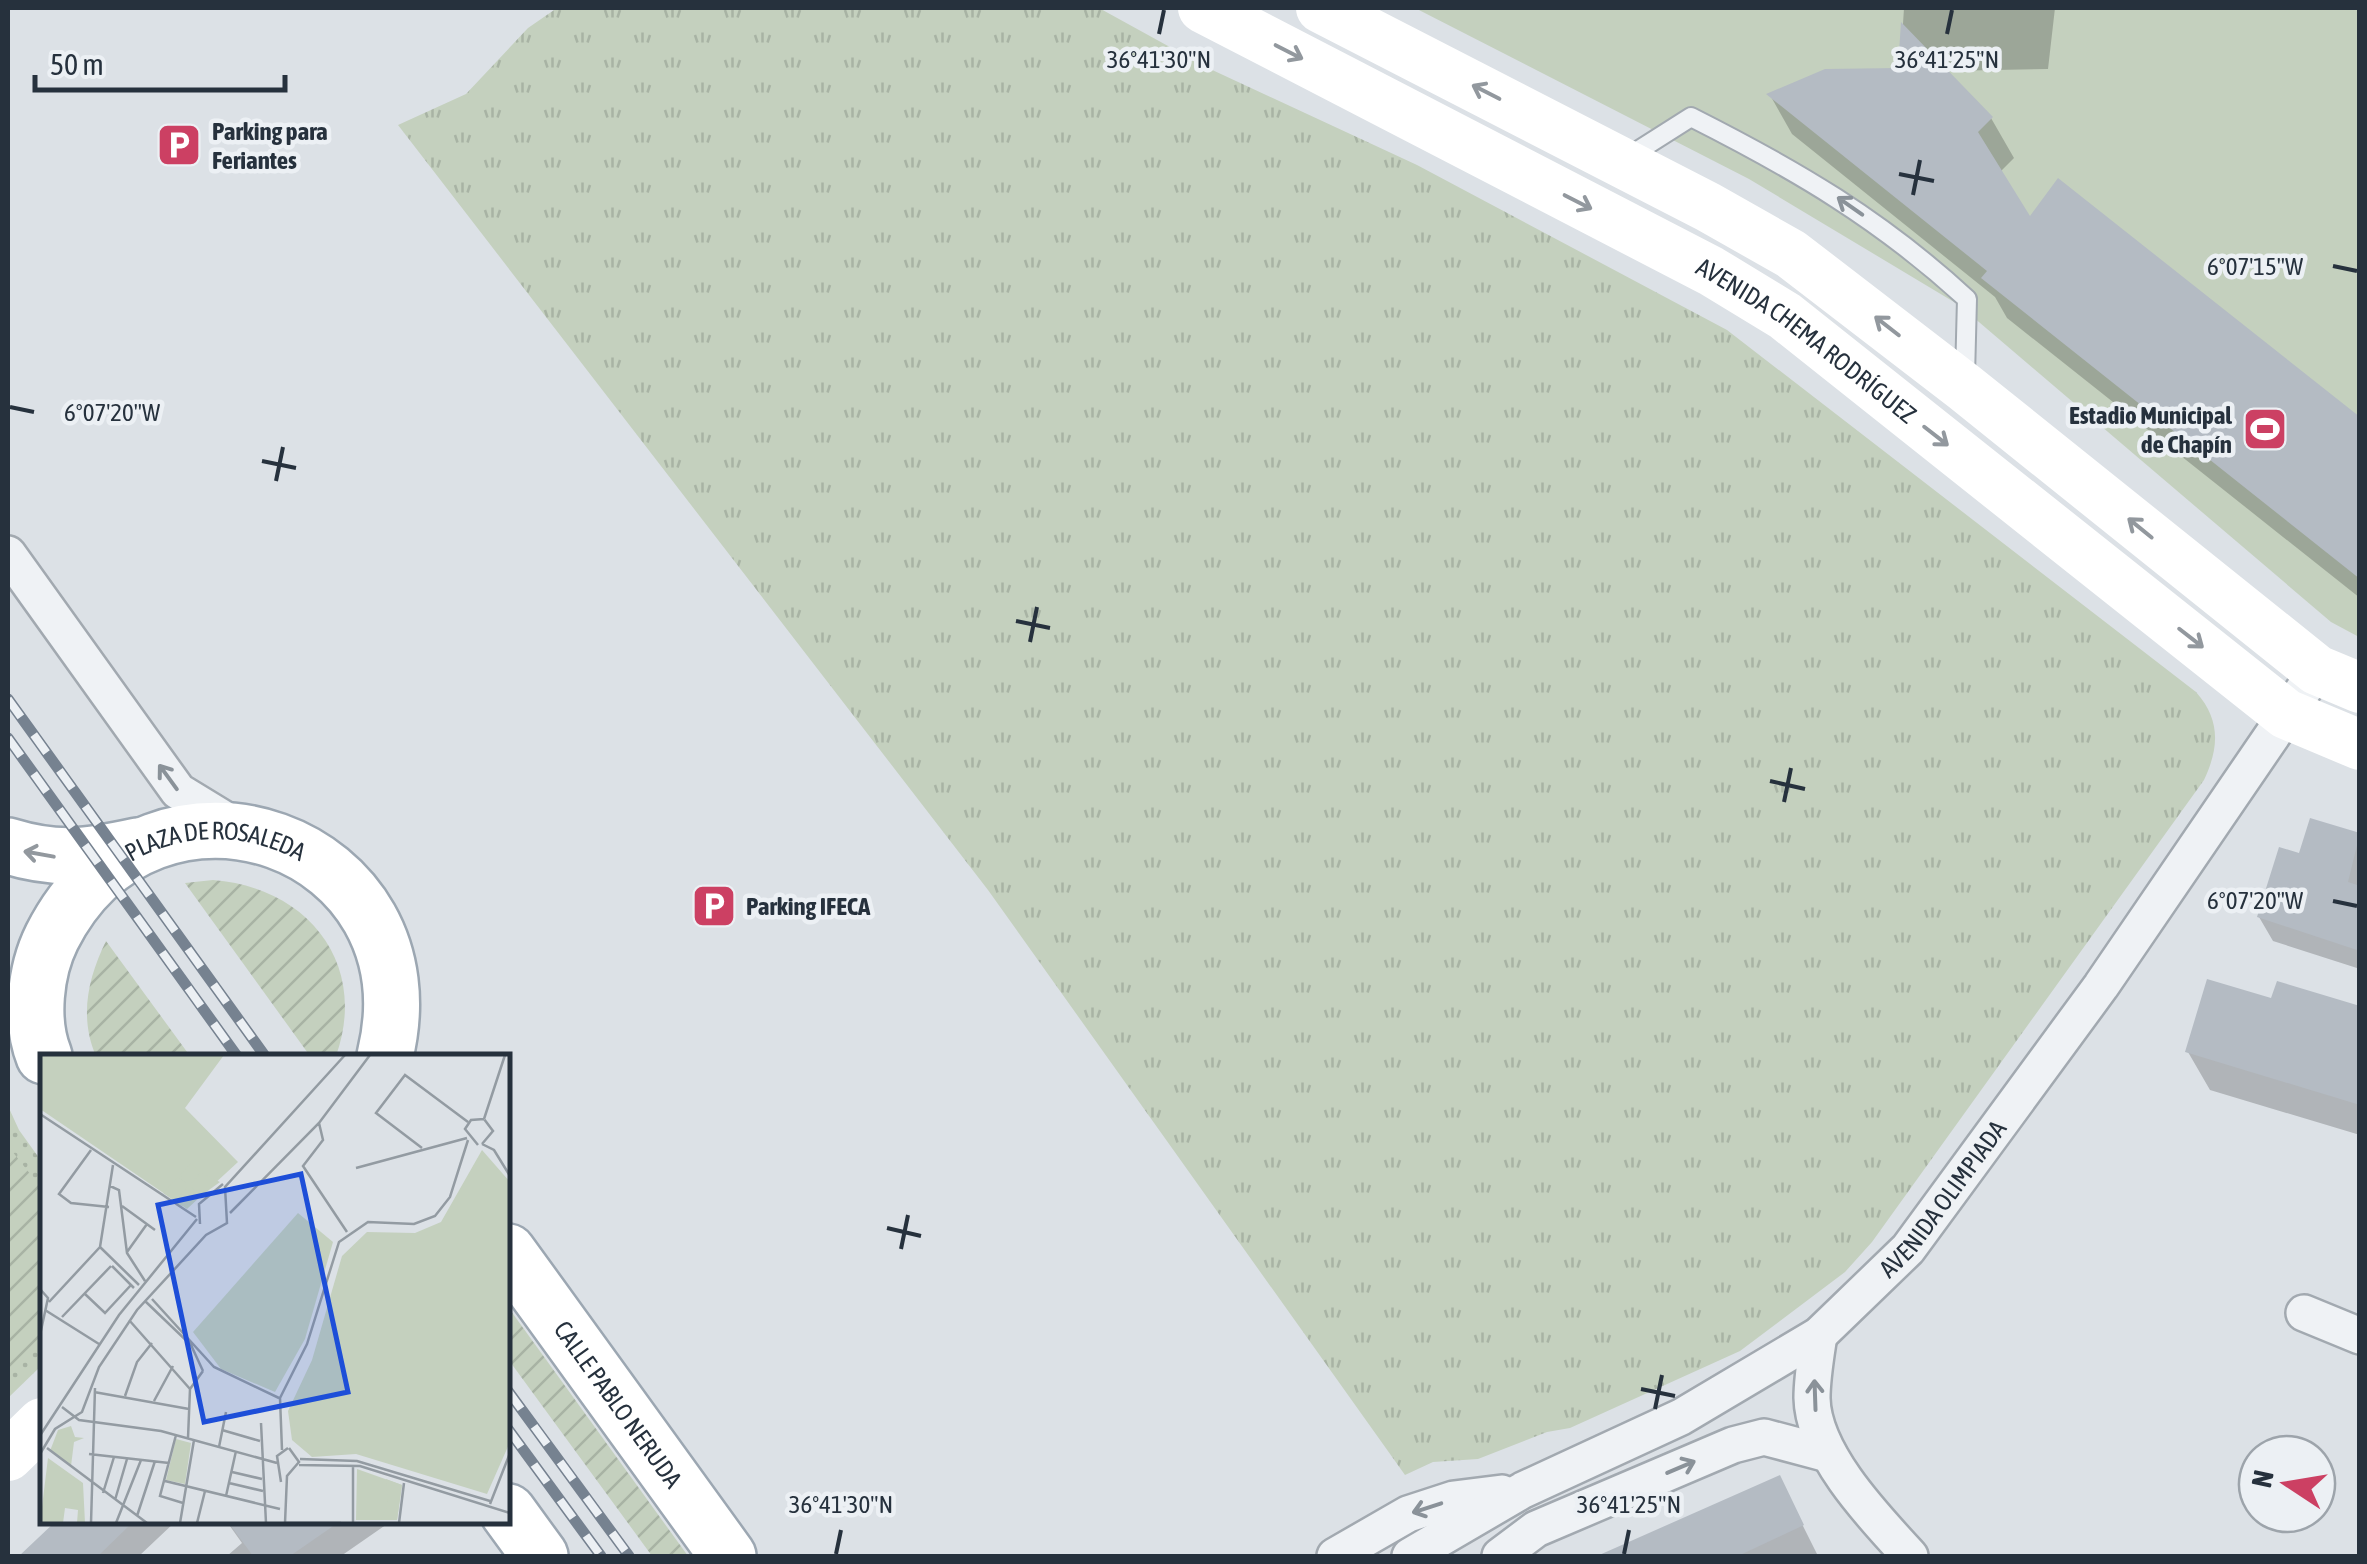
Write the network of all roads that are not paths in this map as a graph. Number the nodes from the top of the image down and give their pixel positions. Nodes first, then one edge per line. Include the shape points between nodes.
1 (1203, 8) edge
2 (1322, 8) edge
3 (1621, 161) junction
4 (1964, 387) junction
5 (8, 554) edge
6 (2338, 679) edge
7 (2286, 714) junction
8 (2360, 744) edge
9 (247, 832) junction
10 (8, 846) edge
11 (140, 846) junction
12 (8, 950) edge
13 (36, 998) junction
14 (391, 1045) edge
15 (44, 1054) edge
16 (510, 1255) edge
17 (2304, 1313) dead end
18 (1818, 1335) junction
19 (2360, 1336) edge
20 (1681, 1417) junction
21 (40, 1424) edge
22 (1828, 1454) junction
23 (8, 1456) edge
24 (1523, 1490) junction
25 (510, 1515) edge
26 (1536, 1529) junction
27 (540, 1556) edge
28 (728, 1556) edge
29 (1335, 1556) edge
30 (1410, 1556) edge
31 (1500, 1556) edge
32 (1910, 1556) edge

1 -> 7 main road, AVENIDA CHEMA RODRÍGUEZ via 1786,316
3 -> 2 main road
4 -> 3 main road via 1790,254
4 -> 3 lane via 1967,299 1914,250 1825,188 1692,117
6 -> 4 main road
9 -> 5 street via 178,791
6 - 7 street, AVENIDA OLIMPIADA
7 - 8 main road, AVENIDA CHEMA RODRÍGUEZ
7 - 18 street, AVENIDA OLIMPIADA via 2102,986 1908,1249
9 - 11 main road, PLAZA DE ROSALEDA via 192,830
9 - 14 main road, PLAZA DE ROSALEDA via 316,860 367,914 392,985
11 -> 10 main road via 84,858 38,856
11 - 13 main road, PLAZA DE ROSALEDA via 99,872 67,908 46,951
12 - 13 main road
13 - 15 main road, PLAZA DE ROSALEDA
16 - 28 main road, CALLE PABLO NERUDA
17 - 19 street
18 - 20 street, AVENIDA OLIMPIADA
22 -> 18 street via 1812,1401
20 - 24 street, AVENIDA OLIMPIADA
20 - 26 street
21 - 23 main road
26 -> 22 street via 1764,1437
22 - 32 street
24 -> 29 street via 1454,1499 1408,1514
24 - 30 street, AVENIDA OLIMPIADA
25 - 27 main road
26 - 31 street

